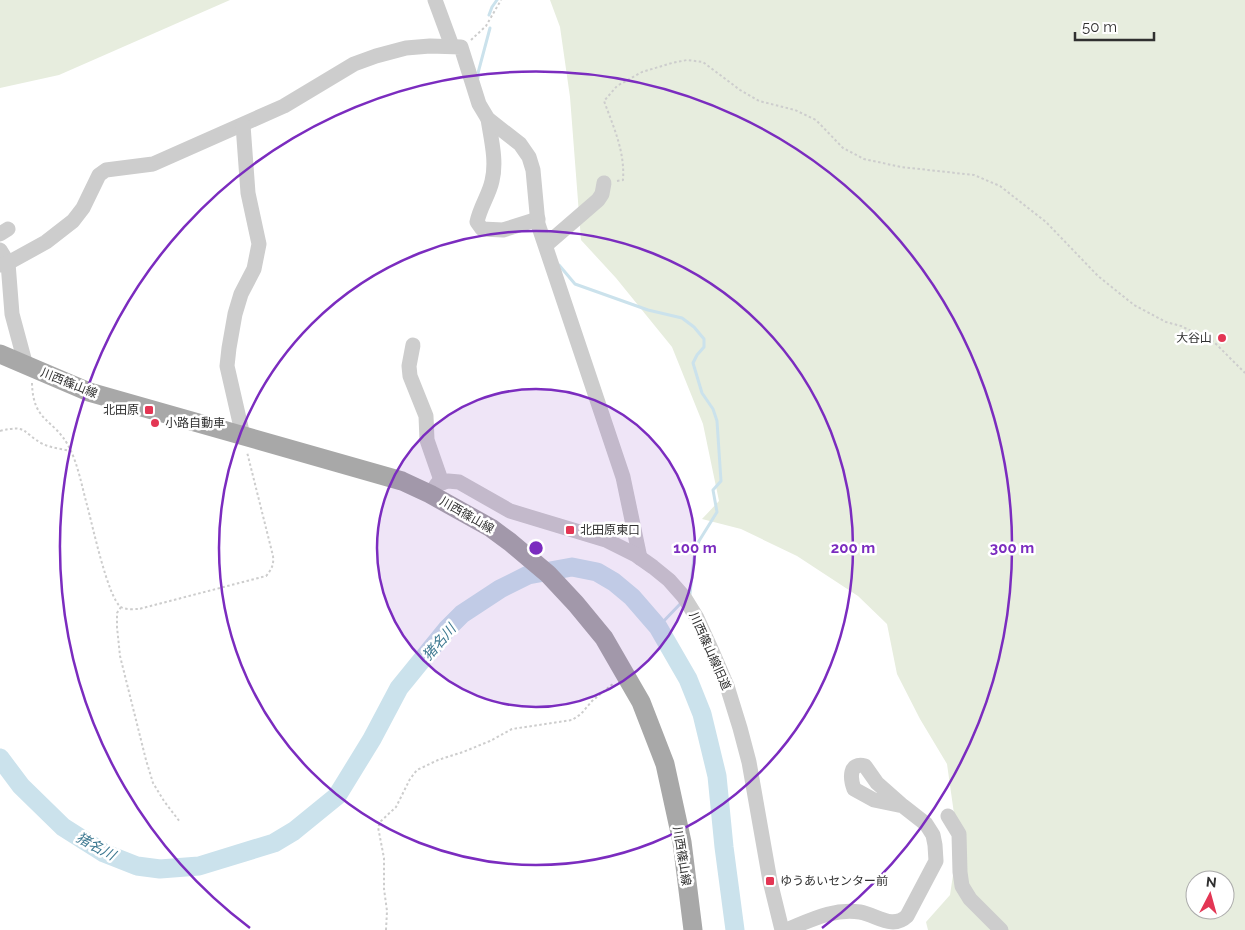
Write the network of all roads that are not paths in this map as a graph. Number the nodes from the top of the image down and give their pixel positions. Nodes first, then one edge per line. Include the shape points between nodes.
1 (435, 0) edge
2 (456, 46) junction
3 (488, 119) junction
4 (243, 125) junction
5 (604, 183) road end
6 (538, 219) junction
7 (549, 242) junction
8 (3, 260) edge
9 (413, 345) dead end
10 (0, 354) edge
11 (29, 367) junction
12 (243, 436) junction
13 (436, 488) junction
14 (640, 558) junction
15 (903, 806) dead end
16 (948, 816) dead end
17 (692, 930) edge
18 (782, 930) edge
19 (786, 930) edge
20 (1001, 930) edge

1 - 2 street
2 - 3 street
2 - 4 street via 406,48 354,64 284,106
3 - 6 street via 520,144 529,157
3 - 6 street via 494,159 492,181 477,222 482,229 503,230
4 - 8 street via 153,164 106,170 99,175 73,221 46,242
4 - 12 street via 248,193 259,244 254,269 235,314 227,366
5 - 7 street via 598,200
6 - 7 street
7 - 14 street via 624,477
8 - 11 street via 12,314
9 - 13 street via 410,376 426,416
10 - 11 main road, 川西篠山線
11 - 12 main road, 川西篠山線 via 89,392
12 - 13 main road, 川西篠山線
13 - 14 street, 川西篠山線旧道 via 459,482 510,511 606,540
13 - 17 main road, 川西篠山線 via 548,574 604,638 641,702 665,764 682,842
14 - 18 street, 川西篠山線旧道 via 669,580 684,597 697,618 726,686 749,762
15 - 19 street via 926,824 933,835 936,861 907,916 901,921 887,922 863,912 847,911 830,913
16 - 20 street via 959,834 962,886 970,899

